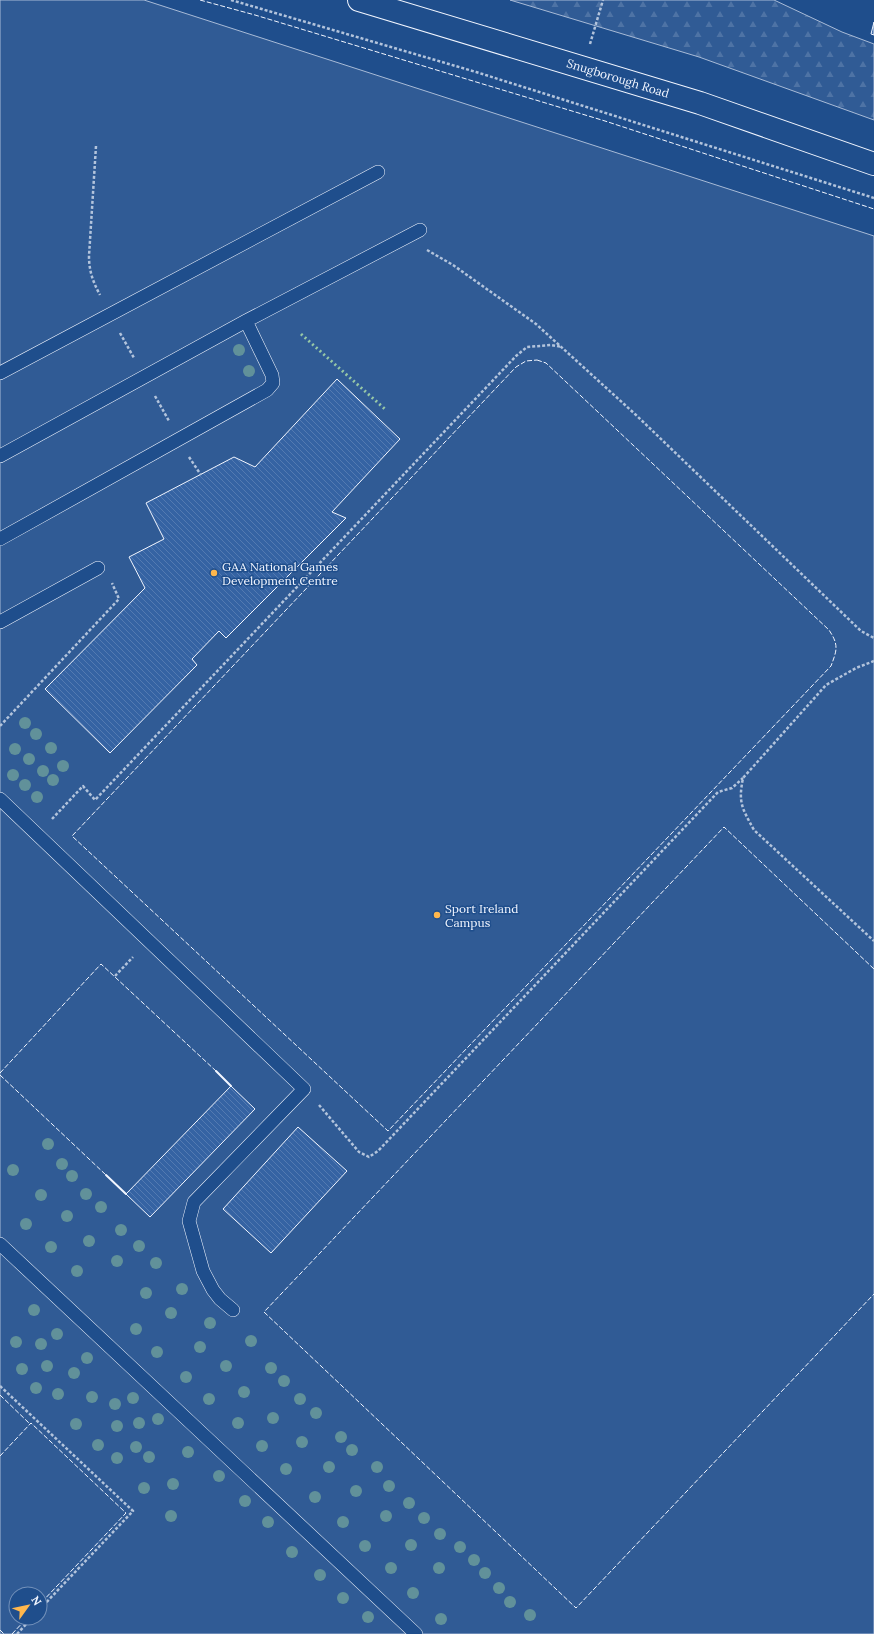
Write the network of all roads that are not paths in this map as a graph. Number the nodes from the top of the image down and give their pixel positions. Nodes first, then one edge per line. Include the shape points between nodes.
1 (359, 0) edge
2 (874, 164) edge
3 (378, 172) dead end
4 (420, 230) dead end
5 (246, 321) junction
6 (0, 373) edge
7 (0, 456) edge
8 (0, 540) edge
9 (98, 568) road end
10 (0, 622) edge
11 (0, 799) edge
12 (0, 1244) edge
13 (234, 1310) dead end
14 (416, 1634) edge

1 - 2 main road, Snugborough Road via 700,103
3 - 6 lane
4 - 5 lane
5 - 7 lane
5 - 8 lane via 272,375 273,383 267,390
9 - 10 lane
11 - 13 lane via 304,1088 194,1202 189,1221 203,1270 213,1290
12 - 14 lane

